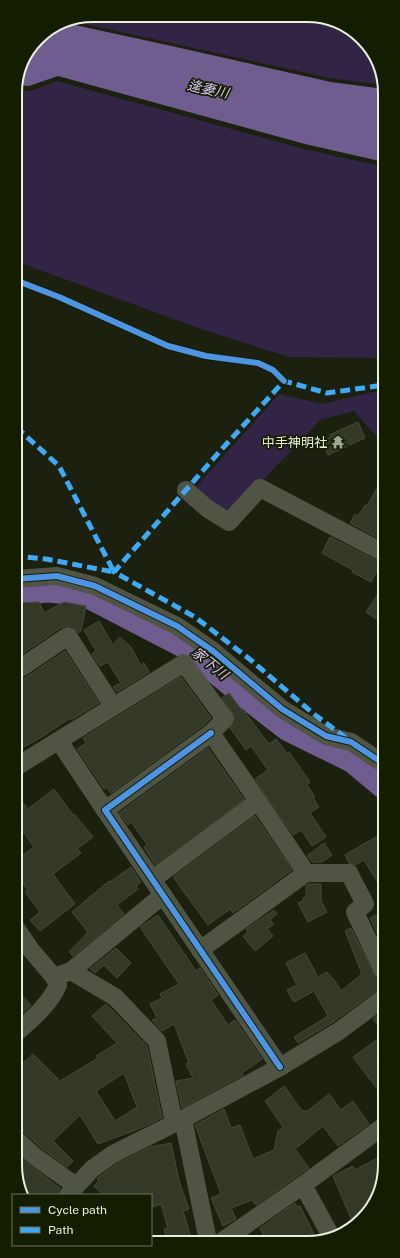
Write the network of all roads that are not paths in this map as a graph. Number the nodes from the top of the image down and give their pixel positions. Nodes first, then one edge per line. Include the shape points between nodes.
1 (186, 490) dead end
2 (378, 550) edge
3 (22, 579) edge
4 (22, 667) edge
5 (113, 706) junction
6 (211, 733) junction
7 (59, 741) junction
8 (378, 760) edge
9 (22, 763) edge
10 (258, 801) junction
11 (105, 810) junction
12 (306, 873) junction
13 (153, 879) junction
14 (163, 895) junction
15 (22, 937) edge
16 (200, 950) junction
17 (378, 960) edge
18 (72, 971) junction
19 (54, 977) junction
20 (378, 1002) edge
21 (22, 1028) edge
22 (280, 1067) junction
23 (179, 1121) junction
24 (378, 1130) edge
25 (22, 1145) edge
26 (303, 1185) junction
27 (72, 1190) edge
28 (329, 1232) edge
29 (207, 1236) edge
30 (230, 1236) edge

1 - 2 street via 228,522 260,488
3 - 8 street via 57,576 95,586 177,626 213,651 282,709 326,736 351,742
4 - 5 street via 68,636
5 - 6 street via 184,663 226,719
5 - 7 street
6 - 10 street
6 - 11 street
7 - 9 street
7 - 11 street
10 - 12 street
10 - 13 street
11 - 13 street
12 - 16 street
12 - 17 street via 349,873 365,904 355,912
13 - 14 street
14 - 16 street
14 - 18 street
15 - 19 street
16 - 22 street
18 - 19 street
18 - 23 street via 115,997 157,1041
19 - 21 street via 58,985 54,994
20 - 22 street via 339,1031
22 - 23 street
23 - 27 street via 113,1154 92,1169
23 - 29 street
24 - 26 street
25 - 27 street
26 - 28 street
26 - 30 street

